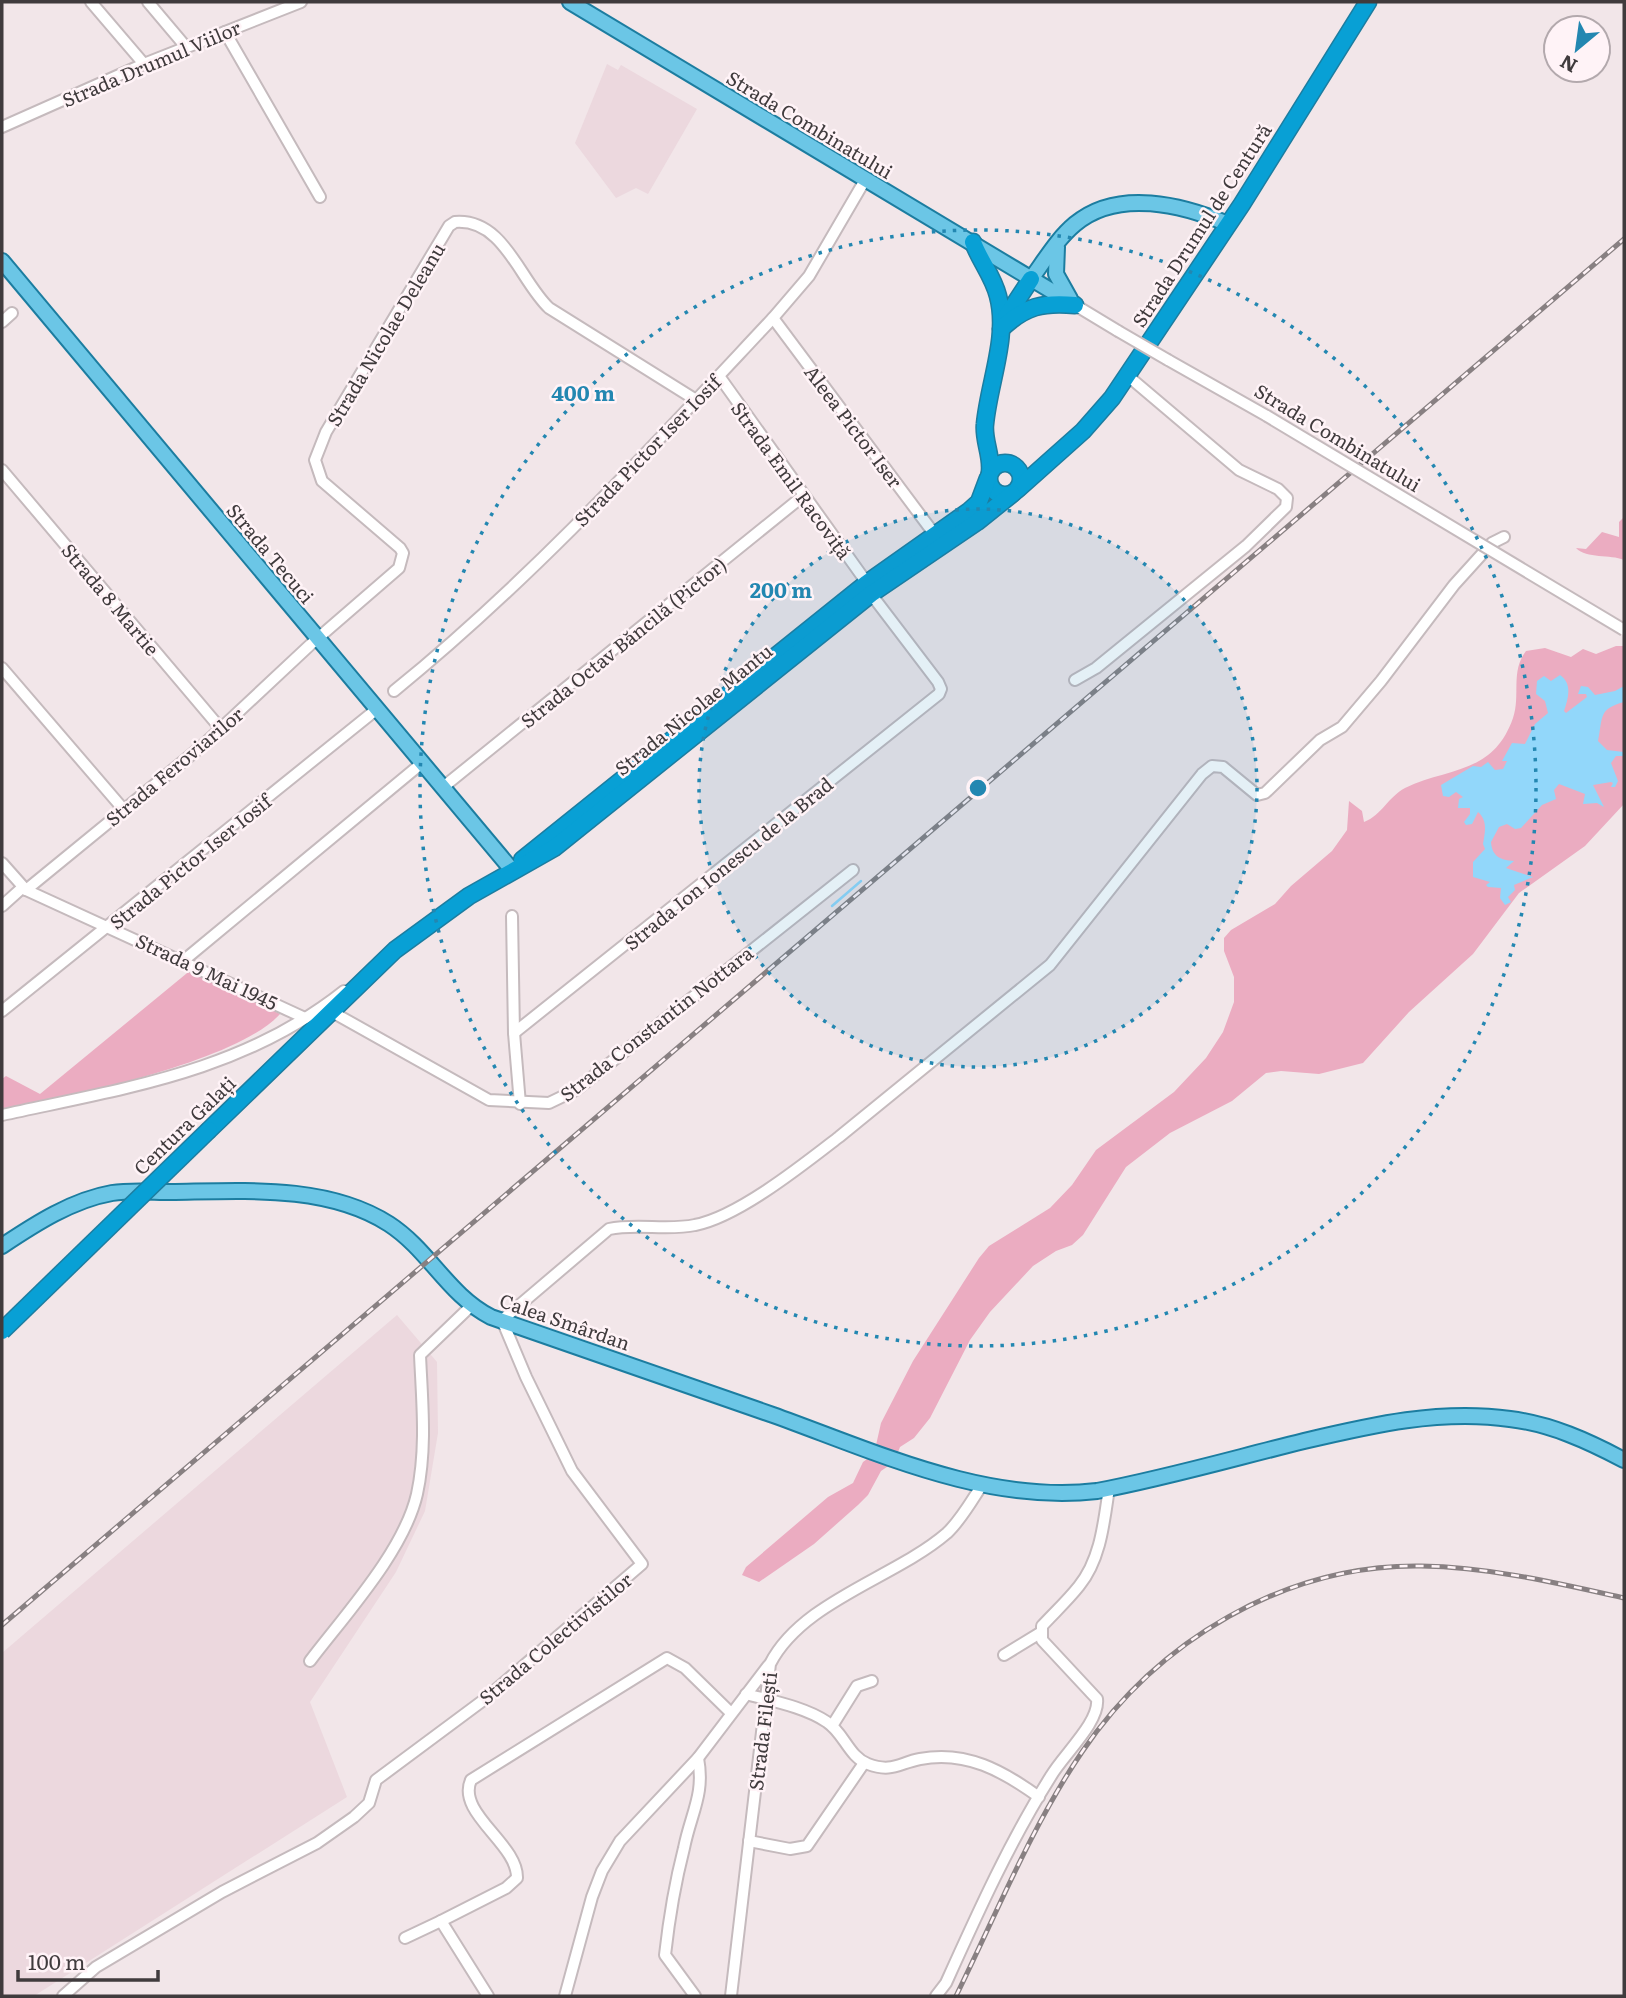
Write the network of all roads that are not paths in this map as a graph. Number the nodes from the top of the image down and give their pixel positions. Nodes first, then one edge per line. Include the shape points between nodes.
1 (91, 2) edge
2 (148, 2) edge
3 (301, 2) edge
4 (570, 2) edge
5 (1368, 2) edge
6 (225, 32) junction
7 (186, 47) junction
8 (145, 64) junction
9 (2, 127) edge
10 (865, 180) junction
11 (320, 197) dead end
12 (1228, 224) junction
13 (973, 242) junction
14 (1058, 242) junction
15 (2, 261) edge
16 (1031, 279) junction
17 (1075, 305) junction
18 (12, 313) dead end
19 (773, 318) junction
20 (2, 322) edge
21 (1001, 329) junction
22 (719, 376) junction
23 (1128, 376) junction
24 (696, 400) junction
25 (986, 415) junction
26 (1053, 458) junction
27 (1011, 464) junction
28 (2, 470) edge
29 (989, 475) junction
30 (1015, 492) junction
31 (803, 496) junction
32 (935, 535) junction
33 (1504, 537) dead end
34 (869, 588) junction
35 (1624, 630) edge
36 (318, 639) junction
37 (2, 668) edge
38 (1075, 680) dead end
39 (394, 691) dead end
40 (941, 692) joint
41 (377, 709) junction
42 (221, 729) junction
43 (422, 763) junction
44 (442, 788) junction
45 (124, 810) junction
46 (2, 863) edge
47 (512, 870) junction
48 (853, 870) dead end
49 (24, 889) junction
50 (2, 906) edge
51 (512, 916) dead end
52 (110, 927) junction
53 (395, 950) junction
54 (183, 961) junction
55 (2, 1011) edge
56 (332, 1012) junction
57 (305, 1018) junction
58 (514, 1033) junction
59 (520, 1104) junction
60 (2, 1115) edge
61 (2, 1245) edge
62 (471, 1306) junction
63 (502, 1321) junction
64 (2, 1331) edge
65 (1624, 1460) edge
66 (982, 1485) junction
67 (1109, 1488) junction
68 (1040, 1633) junction
69 (1004, 1655) dead end
70 (310, 1661) dead end
71 (770, 1664) junction
72 (872, 1681) dead end
73 (746, 1694) junction
74 (764, 1699) junction
75 (731, 1713) junction
76 (832, 1726) junction
77 (698, 1758) junction
78 (864, 1763) junction
79 (1039, 1797) junction
80 (749, 1840) junction
81 (441, 1921) junction
82 (405, 1938) dead end
83 (566, 1991) edge
84 (63, 1996) edge
85 (488, 1996) edge
86 (554, 1996) edge
87 (695, 1996) edge
88 (731, 1996) edge
89 (936, 1996) edge

1 - 8 street
2 - 7 street
3 - 6 street, Strada Drumul Viilor
4 - 10 main road, Strada Combinatului
5 - 12 highway, Strada Drumul de Centură
6 - 7 street, Strada Drumul Viilor
6 - 11 street
7 - 8 street, Strada Drumul Viilor
8 - 9 street, Strada Drumul Viilor
10 - 13 main road, Strada Combinatului
10 - 19 street, Strada Pictor Iser Iosif via 809,276
12 - 14 main road via 1181,206 1114,206 1086,216
12 - 23 highway, Strada Drumul de Centură
13 - 16 main road, Strada Combinatului
13 - 21 highway via 998,294
14 - 16 main road
14 - 17 main road via 1056,274
15 - 36 main road, Strada Tecuci
16 - 17 main road, Strada Combinatului
16 - 21 highway
17 - 21 highway via 1030,307
17 - 35 street, Strada Combinatului, bridge
18 - 20 street
19 - 22 street, Strada Pictor Iser Iosif
19 - 32 street, Aleea Pictor Iser
21 - 25 highway
22 - 24 street, Strada Pictor Iser Iosif
22 - 31 street, Strada Emil Racoviță
23 - 26 highway, Strada Drumul de Centură via 1098,415
23 - 38 street via 1239,470 1278,489 1287,498 1286,507 1246,546 1096,668
24 - 36 street, Strada Nicolae Deleanu via 549,308 498,240 480,227 455,222 326,432 315,460 322,481 403,553 399,568
24 - 39 street, Strada Pictor Iser Iosif via 523,578
25 - 27 highway via 994,440
25 - 29 highway
26 - 27 highway via 1027,467
26 - 30 highway, Strada Drumul de Centură
27 - 29 highway via 997,464
27 - 30 highway via 1021,479
28 - 42 street, Strada 8 Martie
29 - 30 highway via 996,493
29 - 32 highway via 979,502
30 - 34 highway via 978,522
31 - 34 street, Strada Emil Racoviță
31 - 44 street, Strada Octav Băncilă (Pictor)
32 - 34 highway
33 - 63 street via 1492,543 1454,585 1342,727 1320,740 1265,793 1257,795 1223,767 1212,766 1202,774 1050,965 839,1137 712,1220 609,1229
34 - 40 street, Strada Emil Racoviță
34 - 47 highway via 556,830
36 - 41 main road, Strada Tecuci
36 - 42 street, Strada Feroviarilor
37 - 45 street
40 - 58 street, Strada Ion Ionescu de la Brad
41 - 43 main road, Strada Tecuci
41 - 52 street, Strada Pictor Iser Iosif
42 - 45 street, Strada Feroviarilor
43 - 44 main road, Strada Tecuci
43 - 54 street
44 - 47 main road, Strada Tecuci
45 - 49 street, Strada Feroviarilor
46 - 49 street, Strada 9 Mai 1945
47 - 53 highway
48 - 59 street, Strada Constantin Nottara via 576,1090 549,1103
49 - 50 street, Strada Feroviarilor
49 - 52 street, Strada 9 Mai 1945
51 - 58 street
52 - 54 street, Strada 9 Mai 1945
52 - 55 street, Strada Pictor Iser Iosif
53 - 56 highway, Centura Galați
53 - 57 street
54 - 57 street, Strada 9 Mai 1945
56 - 59 street, Strada Constantin Nottara via 478,1095
56 - 64 highway, Centura Galați, bridge
57 - 60 street via 206,1067
58 - 59 street
61 - 62 main road, Calea Smârdan via 48,1216 111,1193 247,1191 307,1197 344,1204 390,1224
62 - 63 main road, Calea Smârdan
62 - 70 street via 420,1354 424,1440 416,1496 397,1540 387,1562
63 - 66 main road, Calea Smârdan
63 - 84 street, Strada Colectivistilor via 572,1471 642,1564 485,1699 376,1780 369,1803 317,1843 140,1940 96,1967
65 - 67 main road, Calea Smârdan via 1537,1424 1488,1416 1437,1416 1364,1427
66 - 67 main road, Calea Smârdan via 1039,1494
66 - 71 street, Strada Filești via 948,1532 811,1619 780,1645
67 - 68 street via 1102,1533 1090,1568
68 - 69 street
68 - 79 street via 1098,1705 1096,1715
71 - 73 street
71 - 74 street, Strada Filești
72 - 76 street via 857,1686
73 - 74 street
73 - 75 street
74 - 76 street
74 - 80 street, Strada Filești
75 - 77 street
75 - 81 street via 679,1663 667,1658 475,1774 468,1786 469,1801 513,1861 517,1878
76 - 78 street
77 - 83 street via 620,1841 602,1871
77 - 87 street via 701,1794 684,1847 665,1955
78 - 79 street via 885,1768 932,1757 984,1763
78 - 80 street via 807,1846 790,1850
79 - 89 street
80 - 88 street, Strada Filești
81 - 82 street
81 - 85 street
83 - 86 street

